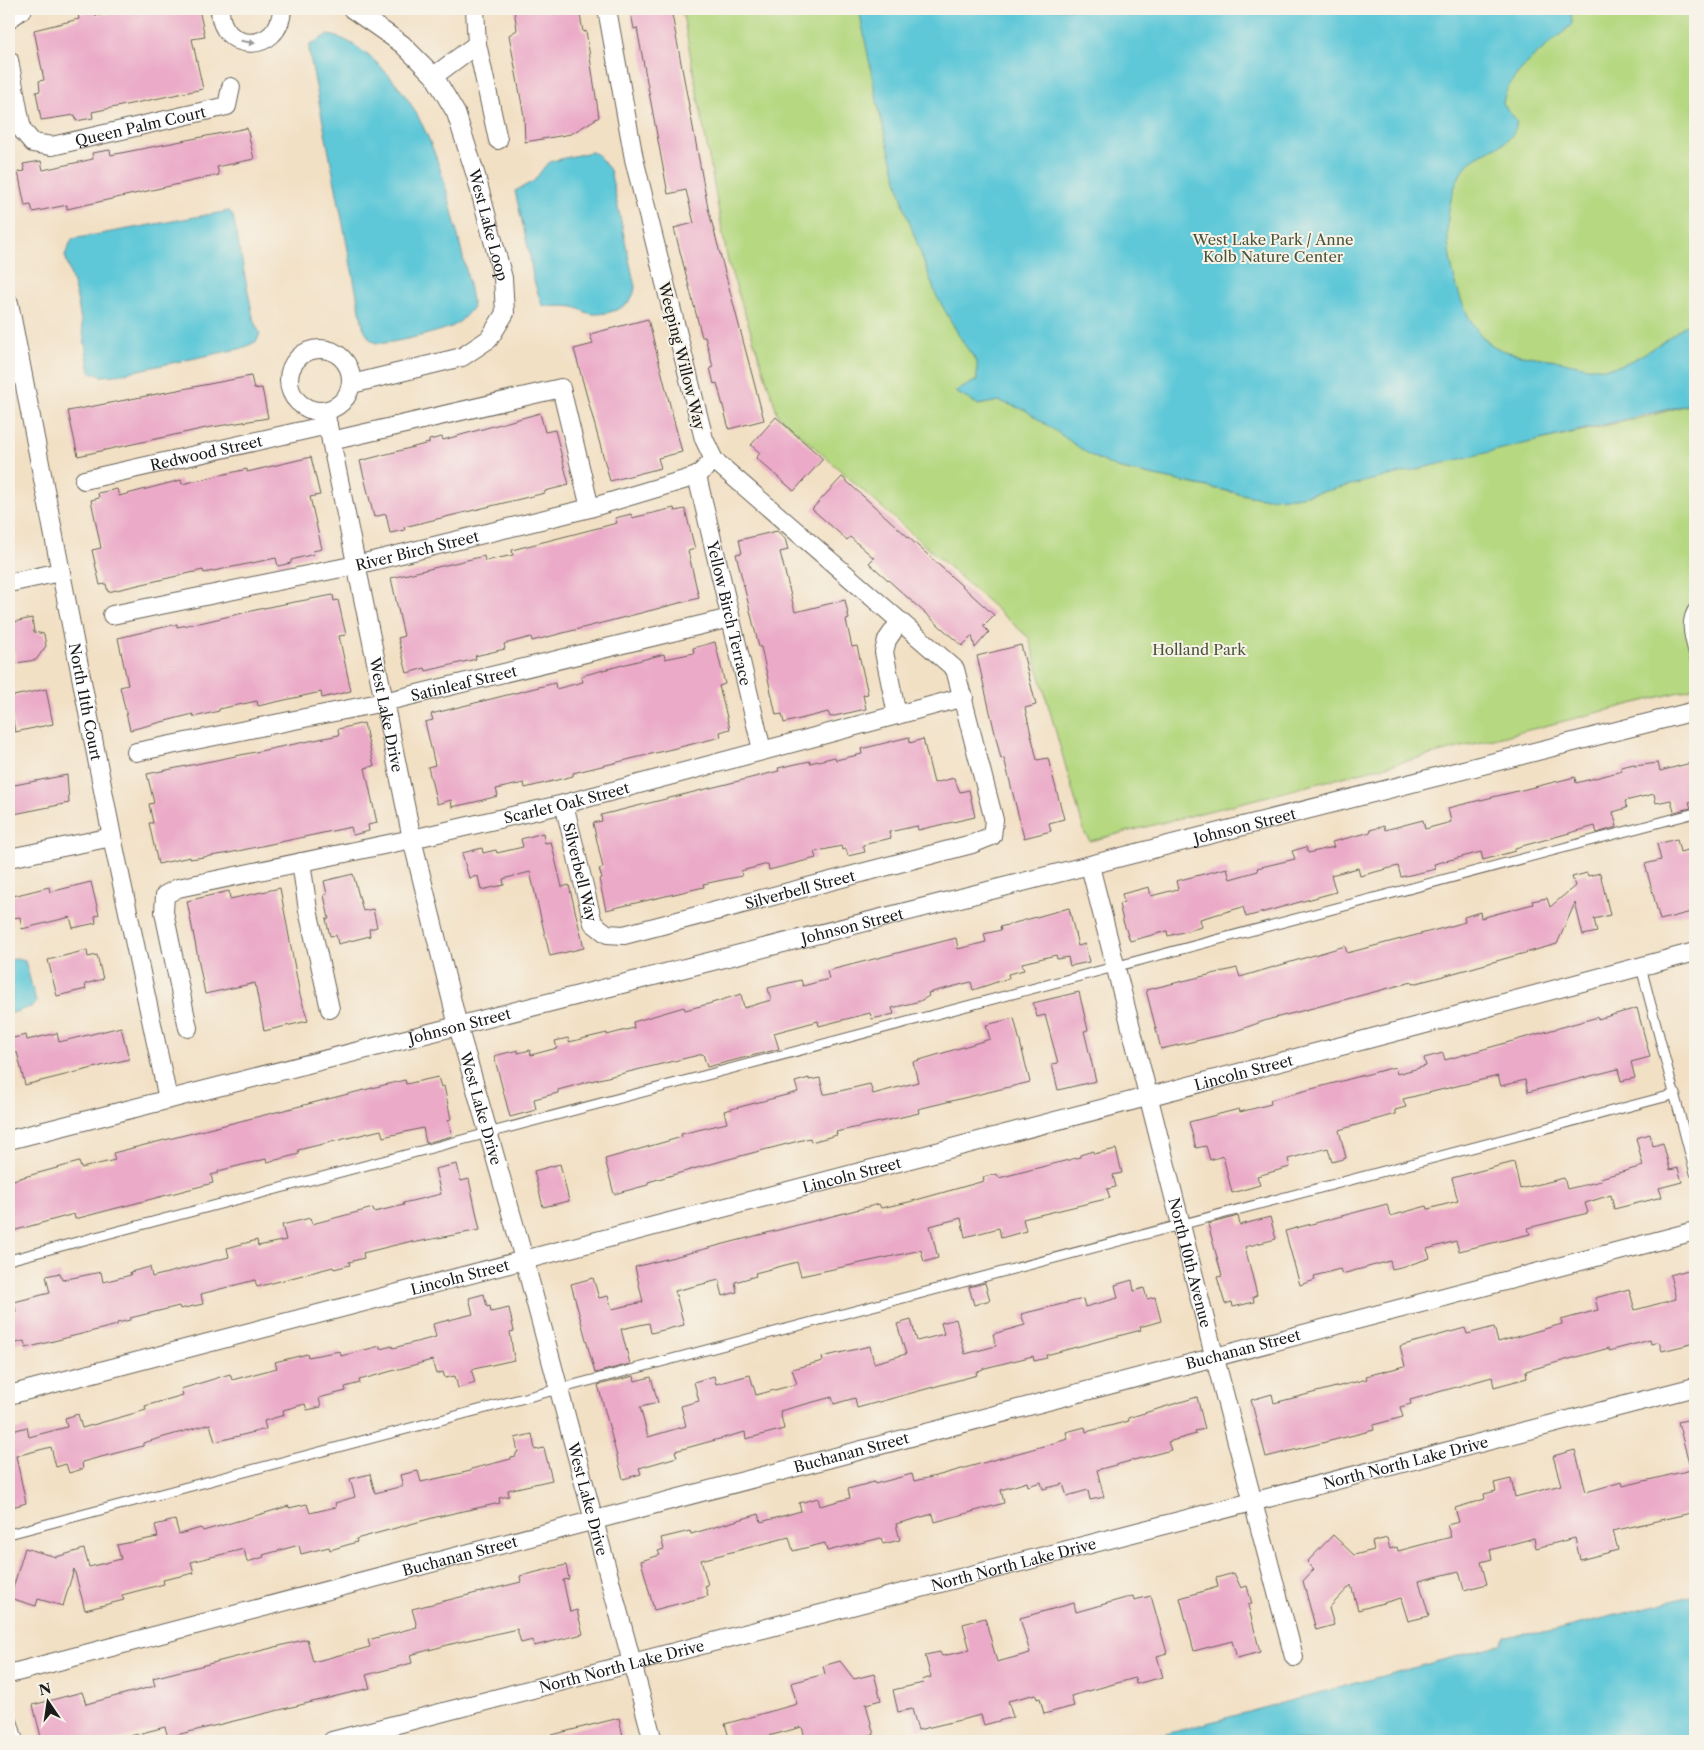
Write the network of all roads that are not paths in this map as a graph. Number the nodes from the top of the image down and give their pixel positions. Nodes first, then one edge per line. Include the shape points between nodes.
1 (23, 9) edge
2 (220, 9) edge
3 (282, 9) edge
4 (352, 9) edge
5 (475, 9) edge
6 (608, 9) edge
7 (9, 19) edge
8 (477, 44) junction
9 (9, 60) edge
10 (434, 76) junction
11 (231, 87) dead end
12 (498, 140) dead end
13 (9, 306) edge
14 (352, 384) junction
15 (328, 426) junction
16 (714, 460) junction
17 (697, 476) junction
18 (84, 480) dead end
19 (590, 508) junction
20 (356, 565) junction
21 (60, 572) junction
22 (9, 583) edge
23 (1695, 606) edge
24 (112, 615) dead end
25 (730, 618) junction
26 (900, 621) junction
27 (1695, 659) edge
28 (964, 697) junction
29 (384, 702) junction
30 (1695, 711) edge
31 (897, 714) junction
32 (762, 750) junction
33 (136, 752) dead end
34 (564, 804) junction
35 (1695, 813) edge
36 (112, 836) junction
37 (992, 836) joint
38 (412, 839) junction
39 (9, 858) edge
40 (301, 862) junction
41 (1090, 866) junction
42 (607, 934) joint
43 (1695, 952) edge
44 (1116, 966) junction
45 (1641, 966) junction
46 (330, 1009) dead end
47 (458, 1026) junction
48 (188, 1028) dead end
49 (1676, 1094) junction
50 (1150, 1098) junction
51 (168, 1099) junction
52 (488, 1133) junction
53 (9, 1140) edge
54 (1695, 1173) edge
55 (1182, 1224) junction
56 (1695, 1231) edge
57 (524, 1258) junction
58 (9, 1260) edge
59 (1214, 1355) junction
60 (1695, 1387) edge
61 (559, 1389) junction
62 (9, 1395) edge
63 (1254, 1501) junction
64 (594, 1521) junction
65 (9, 1534) edge
66 (1294, 1657) dead end
67 (634, 1664) junction
68 (9, 1674) edge
69 (9, 1724) edge
70 (14, 1741) edge
71 (332, 1741) edge
72 (654, 1741) edge

1 - 7 street
2 -> 3 street via 226,30 234,38 257,43 268,39 277,28
4 - 10 street, West Lake Loop via 402,44
5 - 8 street
6 - 16 street, Weeping Willow Way via 634,159 704,439
8 - 10 street
8 - 12 street
9 - 11 street, Queen Palm Court via 22,130 33,143 52,146 227,106
10 - 14 street, West Lake Loop via 456,112 476,176 503,278 505,313 489,339 462,357
13 - 21 street, North 11th Court
14 - 15 street via 343,402 335,408
14 - 15 street via 348,364 334,351 314,349 299,358 289,374 289,386 294,397
15 - 18 street, Redwood Street
15 - 19 street, Redwood Street via 561,388
15 - 20 street, West Lake Drive
16 - 17 street, River Birch Street
16 - 26 street, Weeping Willow Way
17 - 19 street, River Birch Street
17 - 25 street, Yellow Birch Terrace
19 - 20 street, River Birch Street
20 - 24 street, River Birch Street
20 - 29 street, West Lake Drive
21 - 22 street
21 - 36 street, North 11th Court
23 - 27 lane via 1690,613 1688,632
25 - 29 street, Satinleaf Street
25 - 32 street, Yellow Birch Terrace
26 - 28 street, Weeping Willow Way via 955,669
26 - 31 street via 887,640 884,652
28 - 31 street, Scarlet Oak Street
28 - 37 street, Weeping Willow Way via 994,820
29 - 33 street, Satinleaf Street
29 - 38 street, West Lake Drive
30 - 41 street, Johnson Street
31 - 32 street, Scarlet Oak Street
32 - 34 street, Scarlet Oak Street
34 - 38 street, Scarlet Oak Street
34 - 42 street, Silverbell Way via 593,923
35 - 44 lane
36 - 39 street
36 - 51 street, North 11th Court
37 - 42 street, Silverbell Street via 972,844 624,935
38 - 40 street, Scarlet Oak Street
38 - 47 street, West Lake Drive
40 - 46 street
40 - 48 street, Scarlet Oak Street via 178,888 165,895 164,912
41 - 44 street, North 10th Avenue
41 - 47 street, Johnson Street
43 - 45 street, Lincoln Street
44 - 50 street, North 10th Avenue
44 - 52 lane
45 - 49 lane
45 - 50 street, Lincoln Street
47 - 51 street, Johnson Street
47 - 52 street, West Lake Drive
49 - 54 lane
49 - 55 lane
50 - 55 street, North 10th Avenue
50 - 57 street, Lincoln Street
51 - 53 street, Johnson Street
52 - 57 street, West Lake Drive
52 - 58 lane
55 - 59 street, North 10th Avenue
55 - 61 lane
56 - 59 street, Buchanan Street
57 - 61 street, West Lake Drive
57 - 62 street, Lincoln Street
59 - 63 street, North 10th Avenue
59 - 64 street, Buchanan Street
60 - 63 street, North North Lake Drive
61 - 64 street, West Lake Drive
61 - 65 lane
63 - 66 street, North 10th Avenue
63 - 67 street, North North Lake Drive
64 - 67 street, West Lake Drive
64 - 68 street, Buchanan Street
67 - 71 street, North North Lake Drive
67 - 72 street, West Lake Drive
69 - 70 street

